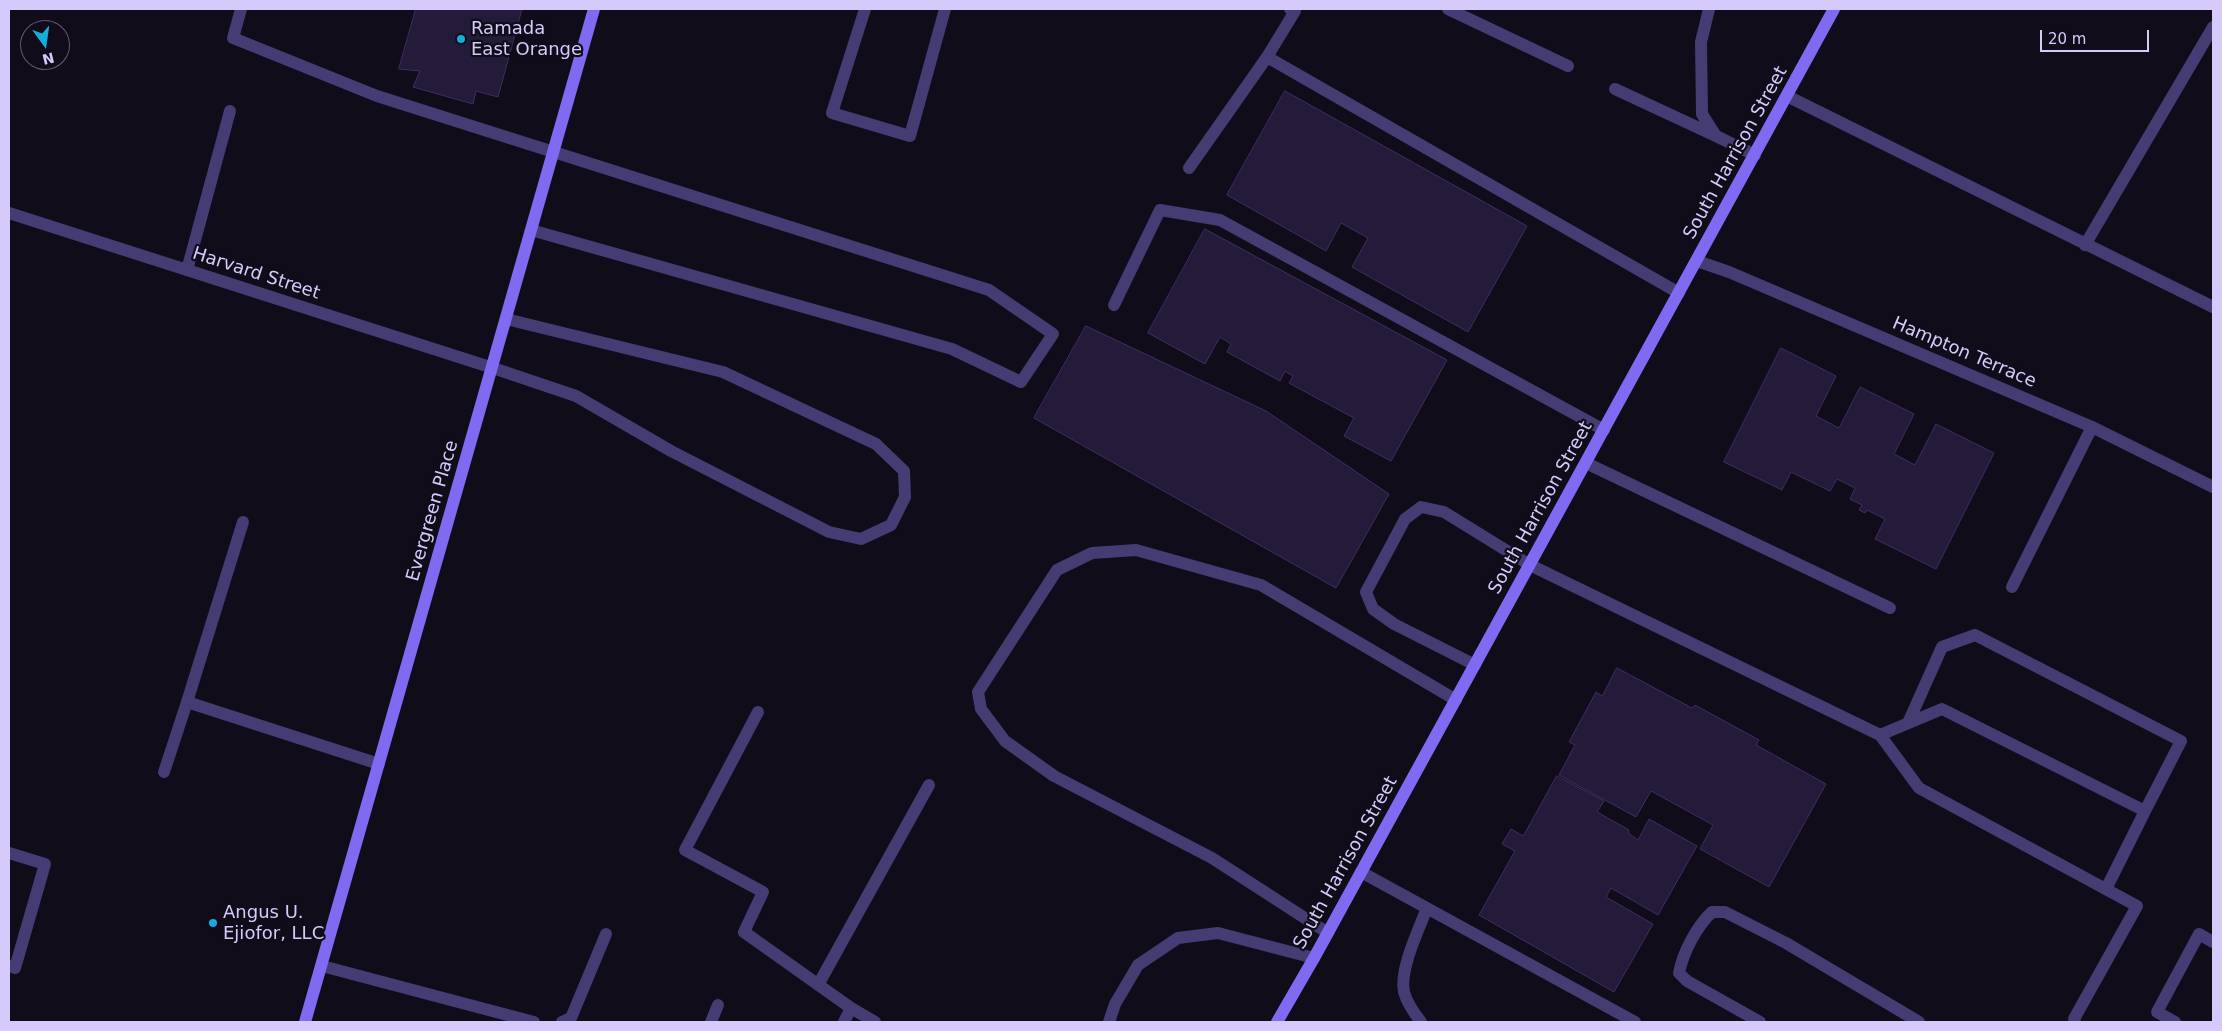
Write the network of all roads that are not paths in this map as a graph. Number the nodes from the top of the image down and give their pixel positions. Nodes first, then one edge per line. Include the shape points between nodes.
1 (241, 9) edge
2 (594, 9) edge
3 (865, 9) edge
4 (946, 9) edge
5 (1290, 9) edge
6 (1448, 9) edge
7 (1708, 9) edge
8 (1834, 9) edge
9 (2213, 27) edge
10 (1267, 57) junction
11 (1568, 66) dead end
12 (1615, 89) dead end
13 (1787, 96) junction
14 (230, 111) dead end
15 (1716, 136) junction
16 (554, 151) junction
17 (1755, 155) junction
18 (1189, 168) dead end
19 (9, 213) edge
20 (531, 230) junction
21 (2085, 245) junction
22 (1697, 260) junction
23 (187, 270) junction
24 (1679, 293) junction
25 (1114, 305) dead end
26 (2213, 307) edge
27 (506, 319) junction
28 (492, 368) junction
29 (2092, 427) junction
30 (1604, 430) junction
31 (1586, 462) junction
32 (2213, 487) edge
33 (242, 522) dead end
34 (1530, 565) junction
35 (2012, 587) dead end
36 (1890, 608) dead end
37 (1475, 665) junction
38 (1456, 700) junction
39 (187, 702) junction
40 (758, 712) dead end
41 (1908, 724) junction
42 (1880, 736) junction
43 (379, 764) junction
44 (164, 772) dead end
45 (928, 785) dead end
46 (2145, 811) junction
47 (9, 853) edge
48 (1361, 872) junction
49 (2106, 889) junction
50 (1427, 908) junction
51 (1328, 933) junction
52 (606, 934) dead end
53 (2213, 942) edge
54 (1314, 958) junction
55 (9, 966) edge
56 (322, 966) junction
57 (818, 985) junction
58 (718, 1005) dead end
59 (851, 1008) junction
60 (305, 1022) edge
61 (534, 1022) edge
62 (562, 1022) edge
63 (711, 1022) edge
64 (844, 1022) edge
65 (875, 1022) edge
66 (1109, 1022) edge
67 (1277, 1022) edge
68 (1421, 1022) edge
69 (1635, 1022) edge
70 (1760, 1022) edge
71 (1919, 1022) edge
72 (2075, 1022) edge
73 (2175, 1022) edge

1 - 16 street via 233,38 378,96
2 - 16 main road, Evergreen Place
3 - 4 street via 832,113 910,136
5 - 10 street via 1295,12
6 - 11 street
7 - 15 street via 1701,42 1702,114
8 - 13 main road, South Harrison Street
9 - 21 street
10 - 18 street
10 - 24 street
12 - 15 street
13 - 17 main road, South Harrison Street
13 - 21 street
14 - 23 street
15 - 17 street
16 - 20 main road, Evergreen Place
16 - 20 street via 989,290 1053,334 1021,382 952,349
17 - 22 main road, South Harrison Street
19 - 23 street, Harvard Street
20 - 27 main road, Evergreen Place
21 - 26 street
22 - 24 main road, South Harrison Street
22 - 29 street, Hampton Terrace
23 - 28 street, Harvard Street
24 - 30 main road, South Harrison Street
25 - 30 street via 1160,210 1220,220
27 - 28 main road, Evergreen Place
27 - 28 street, Harvard Street via 723,372 876,444 904,471 905,497 891,525 861,539 829,532 671,451 576,396
28 - 43 main road, Evergreen Place
29 - 32 street, Hampton Terrace
29 - 35 street
30 - 31 main road, South Harrison Street
31 - 34 main road, South Harrison Street
31 - 36 street
33 - 39 street
34 - 37 main road, South Harrison Street
34 - 37 street via 1444,512 1421,507 1405,519 1396,535 1366,592 1373,608 1394,624
34 - 42 street
37 - 38 main road, South Harrison Street
38 - 48 main road, South Harrison Street
38 - 51 street via 1261,585 1136,550 1092,553 1057,570 978,692 981,709 1005,741 1054,776 1212,858
39 - 43 street
39 - 44 street
40 - 57 street via 685,850 763,892 744,932
41 - 42 street
41 - 46 street via 1942,709
41 - 46 street via 1942,647 1974,635 2181,742
42 - 49 street via 1919,788
43 - 56 main road, Evergreen Place
45 - 57 street
46 - 49 street
47 - 55 street via 45,864 15,968
48 - 50 street
48 - 51 main road, South Harrison Street
49 - 72 street via 2137,906
50 - 68 street via 1405,968 1403,990
50 - 69 street
51 - 54 main road, South Harrison Street
52 - 62 street via 571,1018
53 - 73 street via 2199,934 2157,1012
54 - 66 street via 1218,933 1178,938 1138,965 1115,1004
54 - 67 main road, South Harrison Street
56 - 60 main road, Evergreen Place
56 - 61 street
57 - 59 street
58 - 63 street
59 - 64 street
59 - 65 street
70 - 71 street via 1686,980 1680,973 1681,961 1703,920 1712,912 1725,912 1786,943

